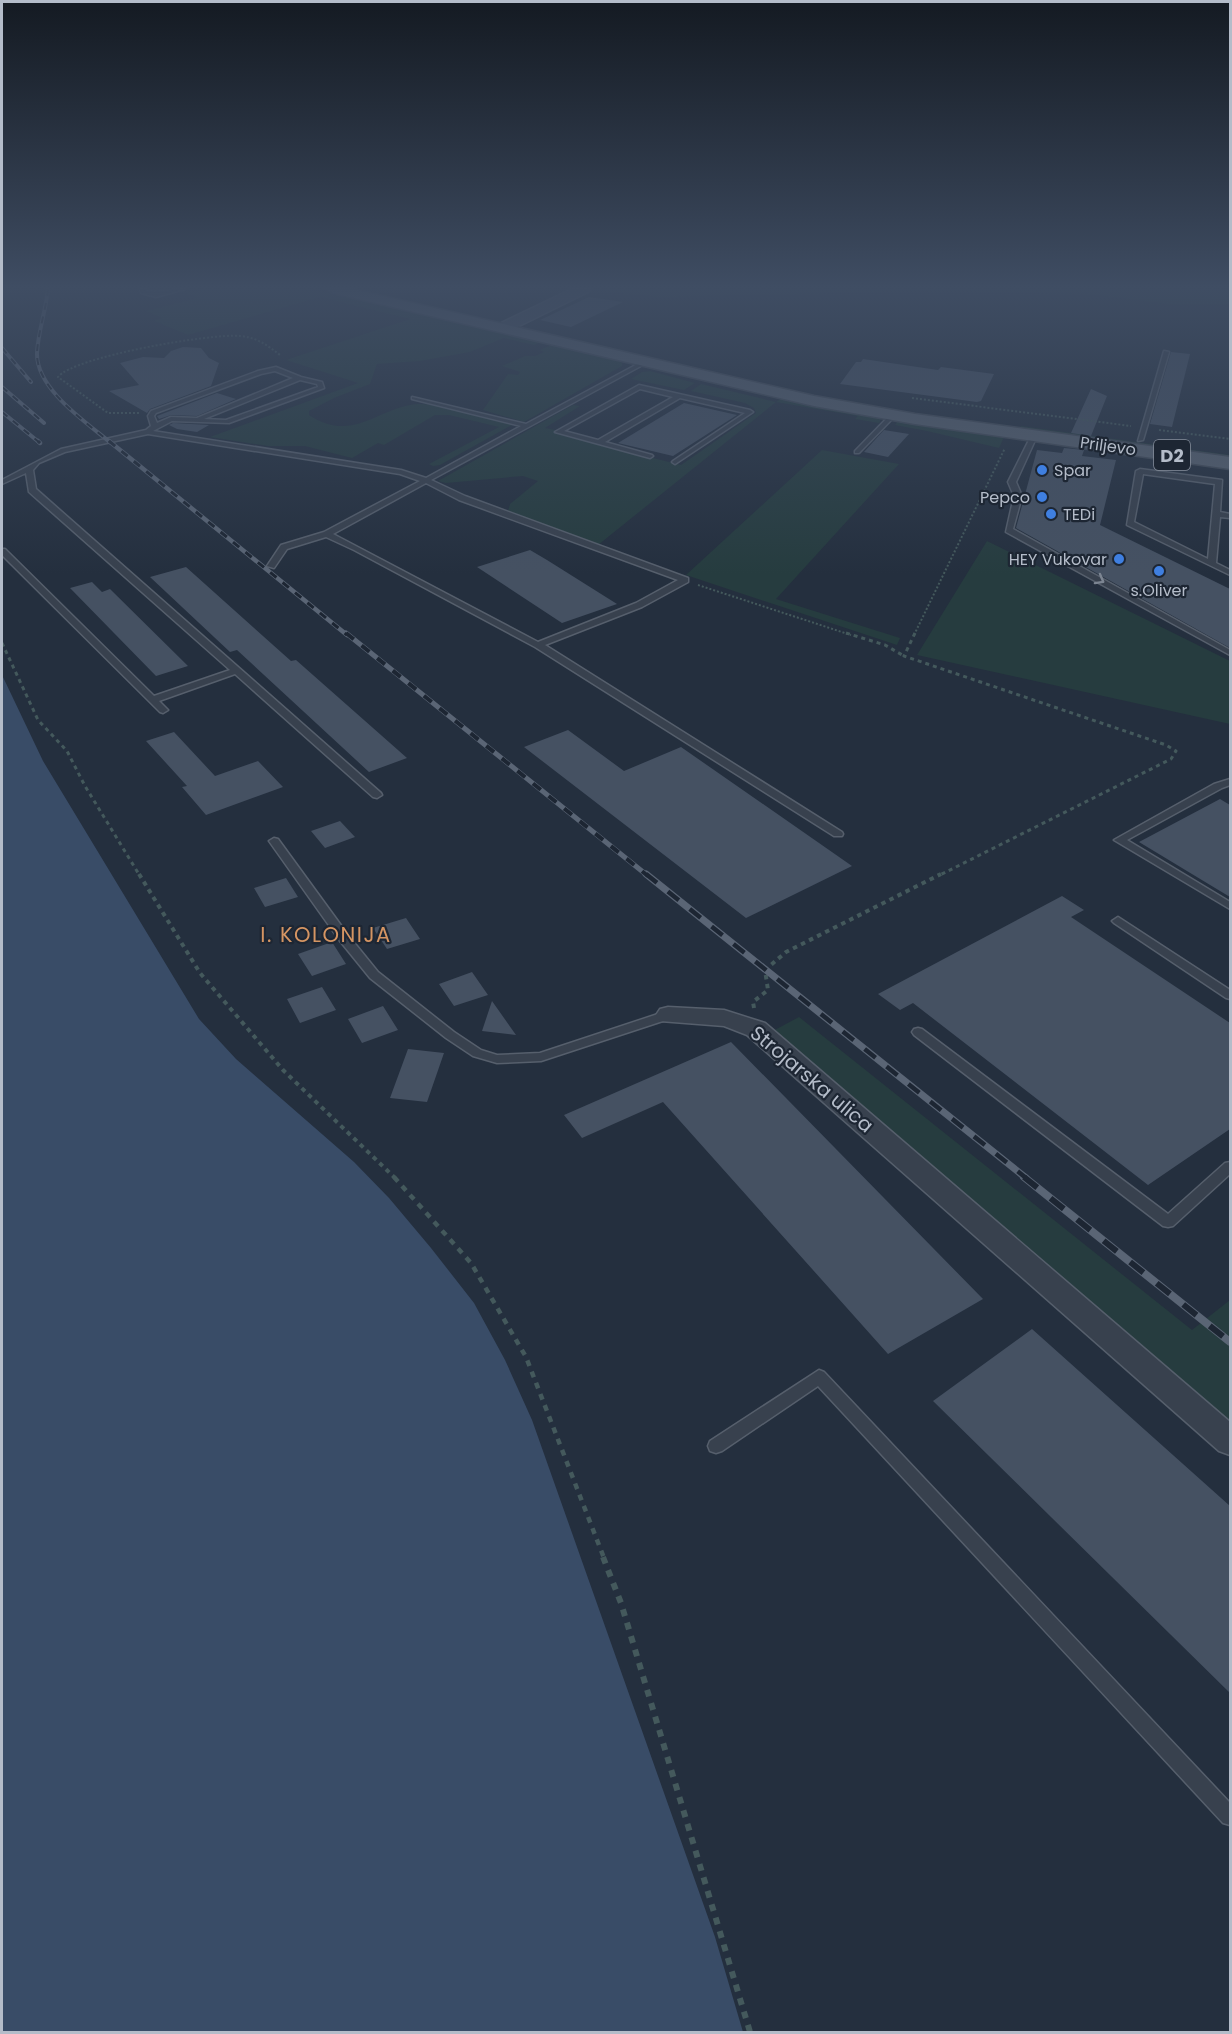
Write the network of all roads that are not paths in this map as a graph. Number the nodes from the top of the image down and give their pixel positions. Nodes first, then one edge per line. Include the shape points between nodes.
1 (228, 384) edge
2 (284, 384) edge
3 (320, 384) edge
4 (605, 384) edge
5 (742, 384) edge
6 (761, 384) edge
7 (1157, 384) edge
8 (679, 396) junction
9 (414, 398) dead end
10 (574, 401) junction
11 (584, 404) dead end
12 (593, 406) dead end
13 (602, 408) junction
14 (893, 415) junction
15 (195, 420) junction
16 (1017, 423) junction
17 (528, 426) junction
18 (151, 429) junction
19 (1034, 436) junction
20 (1140, 440) junction
21 (599, 443) junction
22 (857, 452) dead end
23 (1230, 452) edge
24 (650, 456) dead end
25 (675, 462) dead end
26 (1230, 463) edge
27 (29, 469) junction
28 (425, 480) junction
29 (2, 482) edge
30 (1216, 514) junction
31 (1230, 516) edge
32 (327, 534) junction
33 (2, 551) edge
34 (1212, 564) junction
35 (271, 566) dead end
36 (1230, 573) edge
37 (538, 645) junction
38 (1230, 653) edge
39 (236, 671) junction
40 (153, 700) junction
41 (163, 710) dead end
42 (1230, 782) edge
43 (377, 795) dead end
44 (838, 834) dead end
45 (273, 841) dead end
46 (1230, 906) edge
47 (1118, 921) dead end
48 (1230, 995) edge
49 (668, 1016) joint
50 (918, 1032) dead end
51 (1230, 1167) edge
52 (1230, 1441) edge
53 (716, 1446) dead end
54 (1230, 1816) edge

1 - 18 lane via 153,412
2 - 15 lane
3 - 15 lane via 321,388 227,422
4 - 10 lane
5 - 14 main road, Priljevo / D2
6 - 16 main road, Priljevo / D2
7 - 20 lane
8 - 13 lane via 639,387
8 - 21 lane
8 - 25 lane via 750,412
9 - 17 lane
10 - 11 lane
10 - 17 lane
12 - 13 lane
13 - 21 lane via 558,432
14 - 16 main road, Priljevo / D2
14 - 22 lane
15 - 18 lane via 171,419
16 - 19 main road, Priljevo / D2
16 - 20 main road, Priljevo / D2
17 - 28 lane
18 - 27 lane via 63,450
18 - 28 lane via 400,472
19 - 26 main road, Priljevo / D2
19 -> 38 lane via 1012,482 1018,496 1009,530
20 - 23 main road, Priljevo / D2
21 - 24 lane
27 - 29 lane
27 - 39 lane via 32,490
28 - 32 lane
28 - 37 lane via 462,498 685,580 639,605
30 - 31 lane
30 - 34 lane
30 - 34 lane via 1219,482 1140,471 1130,523
32 - 35 lane via 284,547
32 - 37 lane
33 - 40 lane
34 - 36 lane
37 - 44 lane
39 - 40 lane
39 - 43 lane
40 - 41 lane
42 - 46 lane via 1119,840
45 - 49 lane, Strojarska ulica via 374,975 477,1053 497,1059 541,1057
47 - 48 lane
49 - 52 street, Strojarska ulica via 722,1016 739,1019 756,1029
50 - 51 lane via 1167,1222
53 - 54 lane via 819,1377

